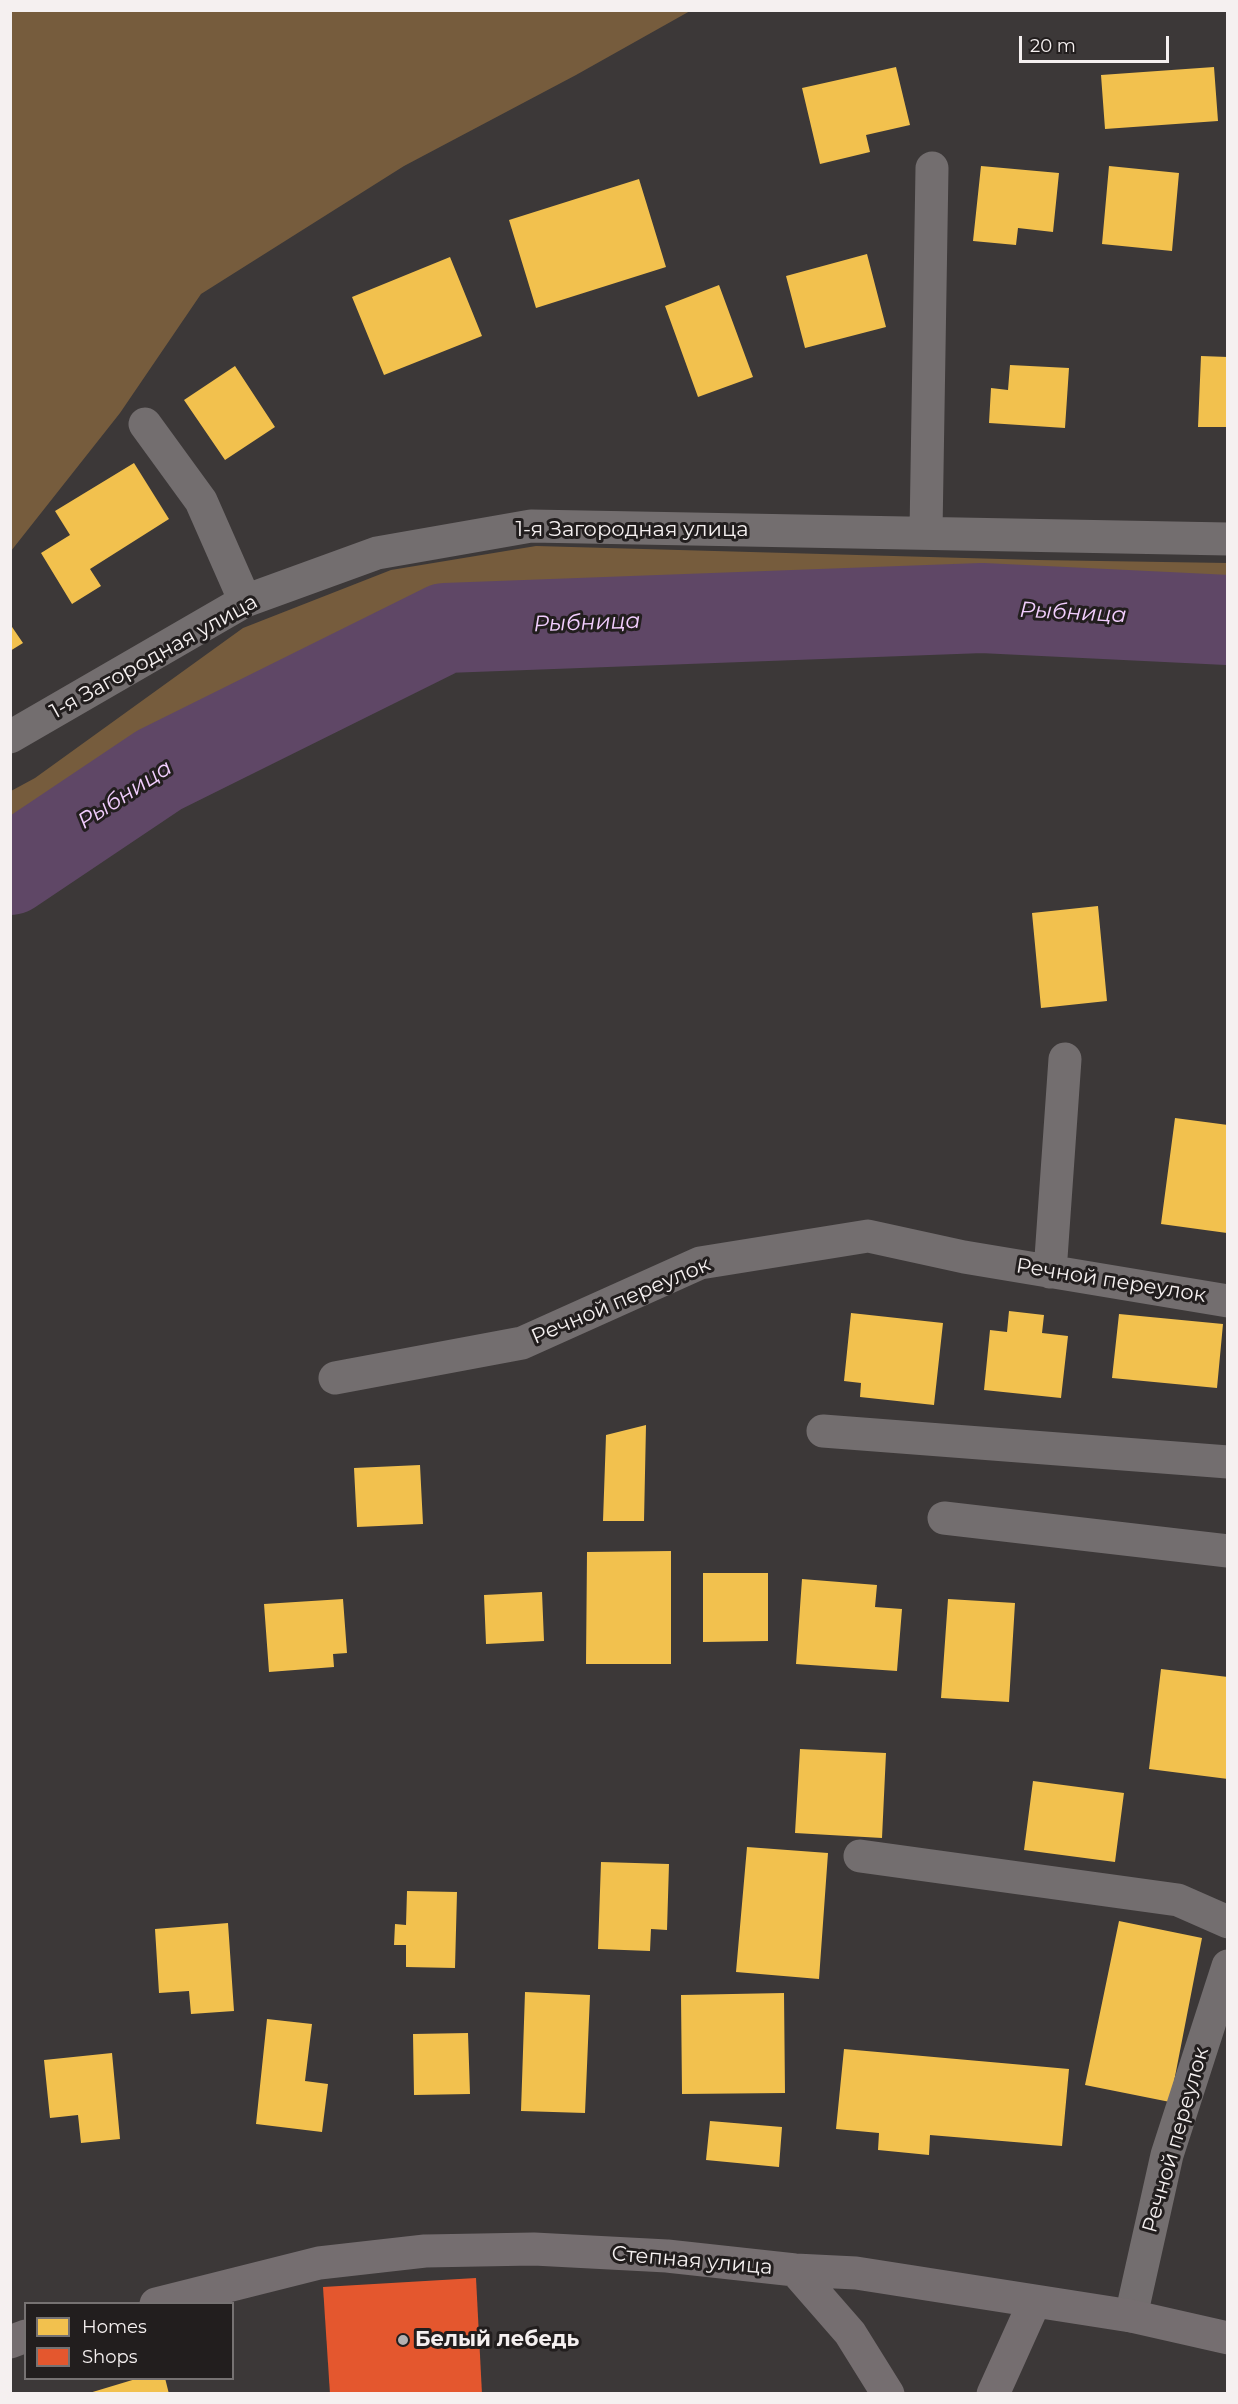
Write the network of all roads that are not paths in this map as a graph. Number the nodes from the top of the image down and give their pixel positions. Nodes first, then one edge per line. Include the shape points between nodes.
1 (932, 168) dead end
2 (145, 424) dead end
3 (926, 532) junction
4 (1227, 539) edge
5 (245, 602) junction
6 (10, 737) edge
7 (1065, 1059) dead end
8 (1050, 1272) junction
9 (1227, 1300) edge
10 (335, 1378) dead end
11 (823, 1431) dead end
12 (1227, 1462) edge
13 (944, 1518) dead end
14 (1227, 1551) edge
15 (860, 1856) dead end
16 (1227, 1922) edge
17 (1227, 1966) edge
18 (795, 2270) junction
19 (164, 2302) edge
20 (1035, 2303) junction
21 (1131, 2316) junction
22 (1227, 2338) edge
23 (888, 2394) edge
24 (993, 2394) edge

1 - 3 street
2 - 5 street via 201,501
3 - 4 street, 1-я Загородная улица
3 - 5 street, 1-я Загородная улица via 531,526 376,553
5 - 6 street, 1-я Загородная улица
7 - 8 street
8 - 9 street, Речной переулок
8 - 10 street, Речной переулок via 868,1236 700,1263 522,1343
11 - 12 street
13 - 14 street
15 - 16 street via 1178,1900
17 - 21 street, Речной переулок via 1167,2155
18 - 19 main road, Степная улица via 667,2256 534,2249 425,2251 319,2263
18 - 20 main road, Степная улица via 856,2273
18 - 23 main road via 850,2333
20 - 21 main road, Степная улица
20 - 24 main road
21 - 22 main road, Степная улица

